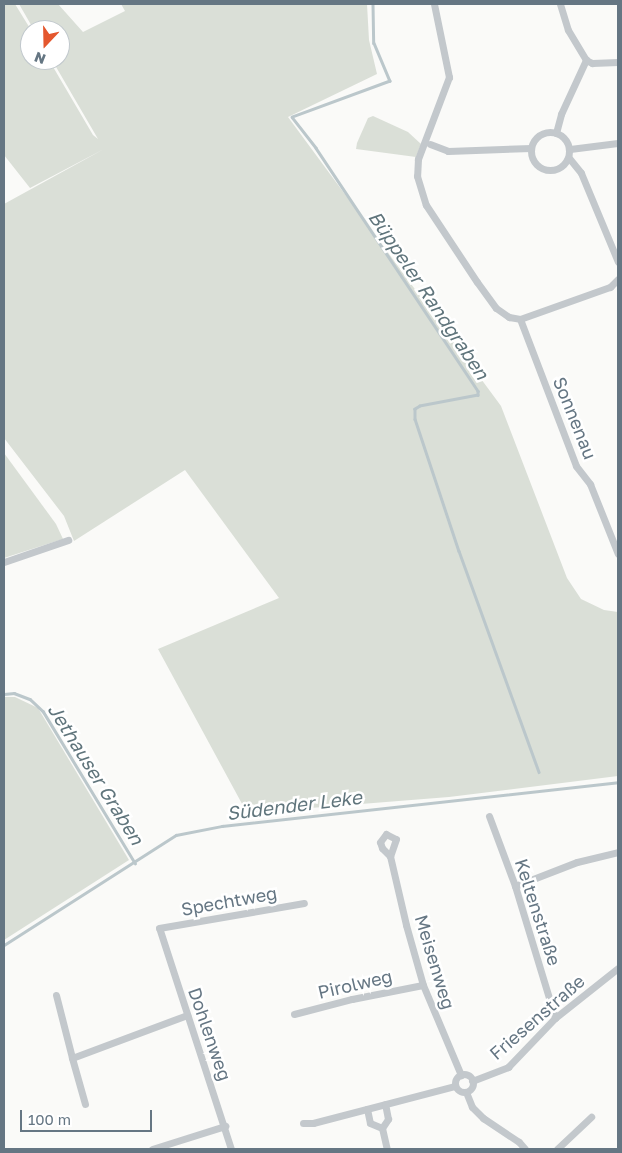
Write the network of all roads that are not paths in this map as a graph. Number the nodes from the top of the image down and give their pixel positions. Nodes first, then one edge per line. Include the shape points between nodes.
1 (434, 4) edge
2 (560, 4) edge
3 (586, 60) junction
4 (618, 62) edge
5 (556, 133) junction
6 (618, 142) edge
7 (430, 144) dead end
8 (531, 148) junction
9 (570, 149) junction
10 (569, 158) junction
11 (618, 262) edge
12 (618, 279) edge
13 (520, 319) junction
14 (68, 540) dead end
15 (618, 554) edge
16 (4, 562) edge
17 (489, 816) dead end
18 (618, 852) edge
19 (390, 856) dead end
20 (515, 886) junction
21 (304, 904) dead end
22 (159, 928) joint
23 (618, 968) edge
24 (423, 985) junction
25 (56, 995) dead end
26 (294, 1014) dead end
27 (187, 1015) junction
28 (555, 1018) junction
29 (72, 1058) junction
30 (461, 1075) junction
31 (472, 1081) junction
32 (455, 1086) junction
33 (466, 1092) junction
34 (85, 1104) dead end
35 (385, 1104) junction
36 (367, 1109) junction
37 (591, 1117) dead end
38 (303, 1123) dead end
39 (225, 1126) junction
40 (382, 1128) junction
41 (152, 1149) edge
42 (231, 1149) edge
43 (387, 1149) edge
44 (525, 1149) edge
45 (557, 1149) edge

1 - 13 street via 449,77 418,159 417,176 426,205 477,282 496,308 509,317
2 - 3 street via 568,30
3 - 4 street via 592,64
3 - 5 street via 561,114
5 - 8 street via 540,135
5 - 9 street
6 - 9 street
7 - 8 street via 448,151
8 - 10 street via 537,166 545,170 555,171
9 - 10 street
10 - 11 street via 581,173
12 - 13 street via 610,287
13 - 15 street, Sonnenau via 576,466 590,484
14 - 16 street
17 - 20 street, Keltenstraße
18 - 20 street via 577,862
19 - 24 street, Meisenweg
20 - 28 street, Keltenstraße
21 - 22 street, Spechtweg
22 - 27 street, Dohlenweg
23 - 28 street, Friesenstraße
24 - 26 street, Pirolweg
24 - 30 street, Meisenweg
25 - 29 street
27 - 29 street
27 - 39 street, Dohlenweg
28 - 31 street, Friesenstraße via 508,1068
29 - 34 street
30 - 31 street via 467,1075
30 - 32 street
31 - 33 street via 472,1088
32 - 33 street
32 - 35 street
33 - 44 street via 472,1107 483,1118
35 - 36 street
35 - 40 street via 388,1119
36 - 38 street
36 - 40 street via 370,1123
37 - 45 street
39 - 41 street
39 - 42 street, Dohlenweg
40 - 43 street

